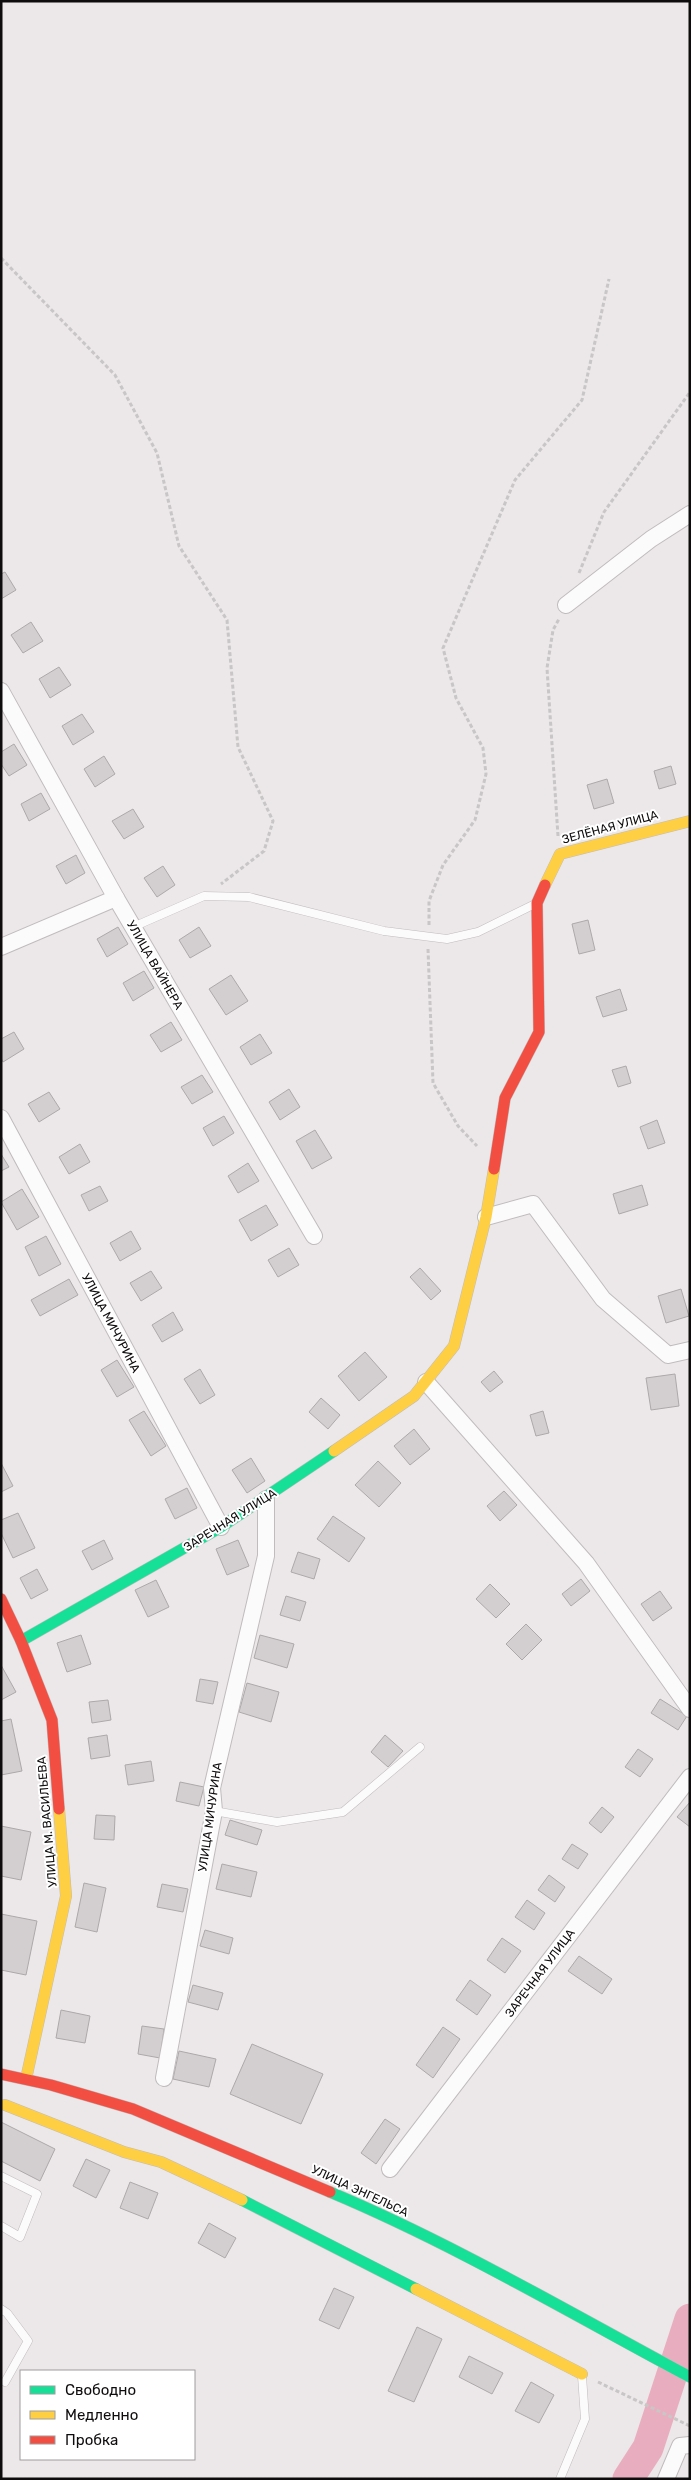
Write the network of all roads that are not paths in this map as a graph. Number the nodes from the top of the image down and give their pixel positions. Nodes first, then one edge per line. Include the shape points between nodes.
1 (690, 514) edge
2 (566, 605) road end
3 (1, 691) edge
4 (690, 821) edge
5 (116, 898) junction
6 (537, 903) junction
7 (133, 927) junction
8 (1, 947) edge
9 (1, 1118) edge
10 (486, 1217) junction
11 (314, 1236) dead end
12 (690, 1350) edge
13 (426, 1382) junction
14 (266, 1499) junction
15 (221, 1527) junction
16 (1, 1599) edge
17 (21, 1642) junction
18 (690, 1709) edge
19 (420, 1747) dead end
20 (690, 1777) edge
21 (214, 1810) junction
22 (13, 2076) edge
23 (164, 2078) dead end
24 (3, 2109) edge
25 (390, 2169) dead end
26 (1, 2176) edge
27 (1, 2226) edge
28 (1, 2309) edge
29 (582, 2374) joint
30 (690, 2377) edge
31 (5, 2382) dead end
32 (690, 2445) edge
33 (560, 2479) edge
34 (666, 2479) edge

1 - 2 street via 651,539
3 - 5 street, УЛИЦА ВАЙНЕРА
4 - 6 street, ЗЕЛЁНАЯ УЛИЦА via 560,854
5 - 7 street, УЛИЦА ВАЙНЕРА
5 - 8 street
6 - 7 lane via 478,932 447,939 384,931 250,897 204,896
6 - 10 street, ЗАРЕЧНАЯ УЛИЦА via 539,1032 505,1098
7 - 11 street, УЛИЦА ВАЙНЕРА
9 - 15 street, УЛИЦА МИЧУРИНА
10 - 12 street via 533,1204 603,1299 668,1355
10 - 13 street, ЗАРЕЧНАЯ УЛИЦА via 454,1346
13 - 14 street, ЗАРЕЧНАЯ УЛИЦА via 414,1396
13 - 18 street via 586,1563
14 - 15 street, ЗАРЕЧНАЯ УЛИЦА
14 - 21 street, УЛИЦА МИЧУРИНА via 266,1556 212,1788
15 - 17 street, ЗАРЕЧНАЯ УЛИЦА
16 - 17 street, УЛИЦА М. ВАСИЛЬЕВА
17 - 22 street, УЛИЦА М. ВАСИЛЬЕВА via 52,1720 66,1896
19 - 21 lane via 343,1812 276,1822
20 - 25 street, ЗАРЕЧНАЯ УЛИЦА
21 - 23 street, УЛИЦА МИЧУРИНА
22 - 24 street
22 - 30 street, УЛИЦА ЭНГЕЛЬСА via 133,2109 354,2202 481,2265
24 - 29 street via 161,2162 255,2206
26 - 27 lane via 37,2194 20,2238
28 - 31 lane via 28,2342
29 - 33 lane via 585,2419
32 - 34 street via 680,2446

